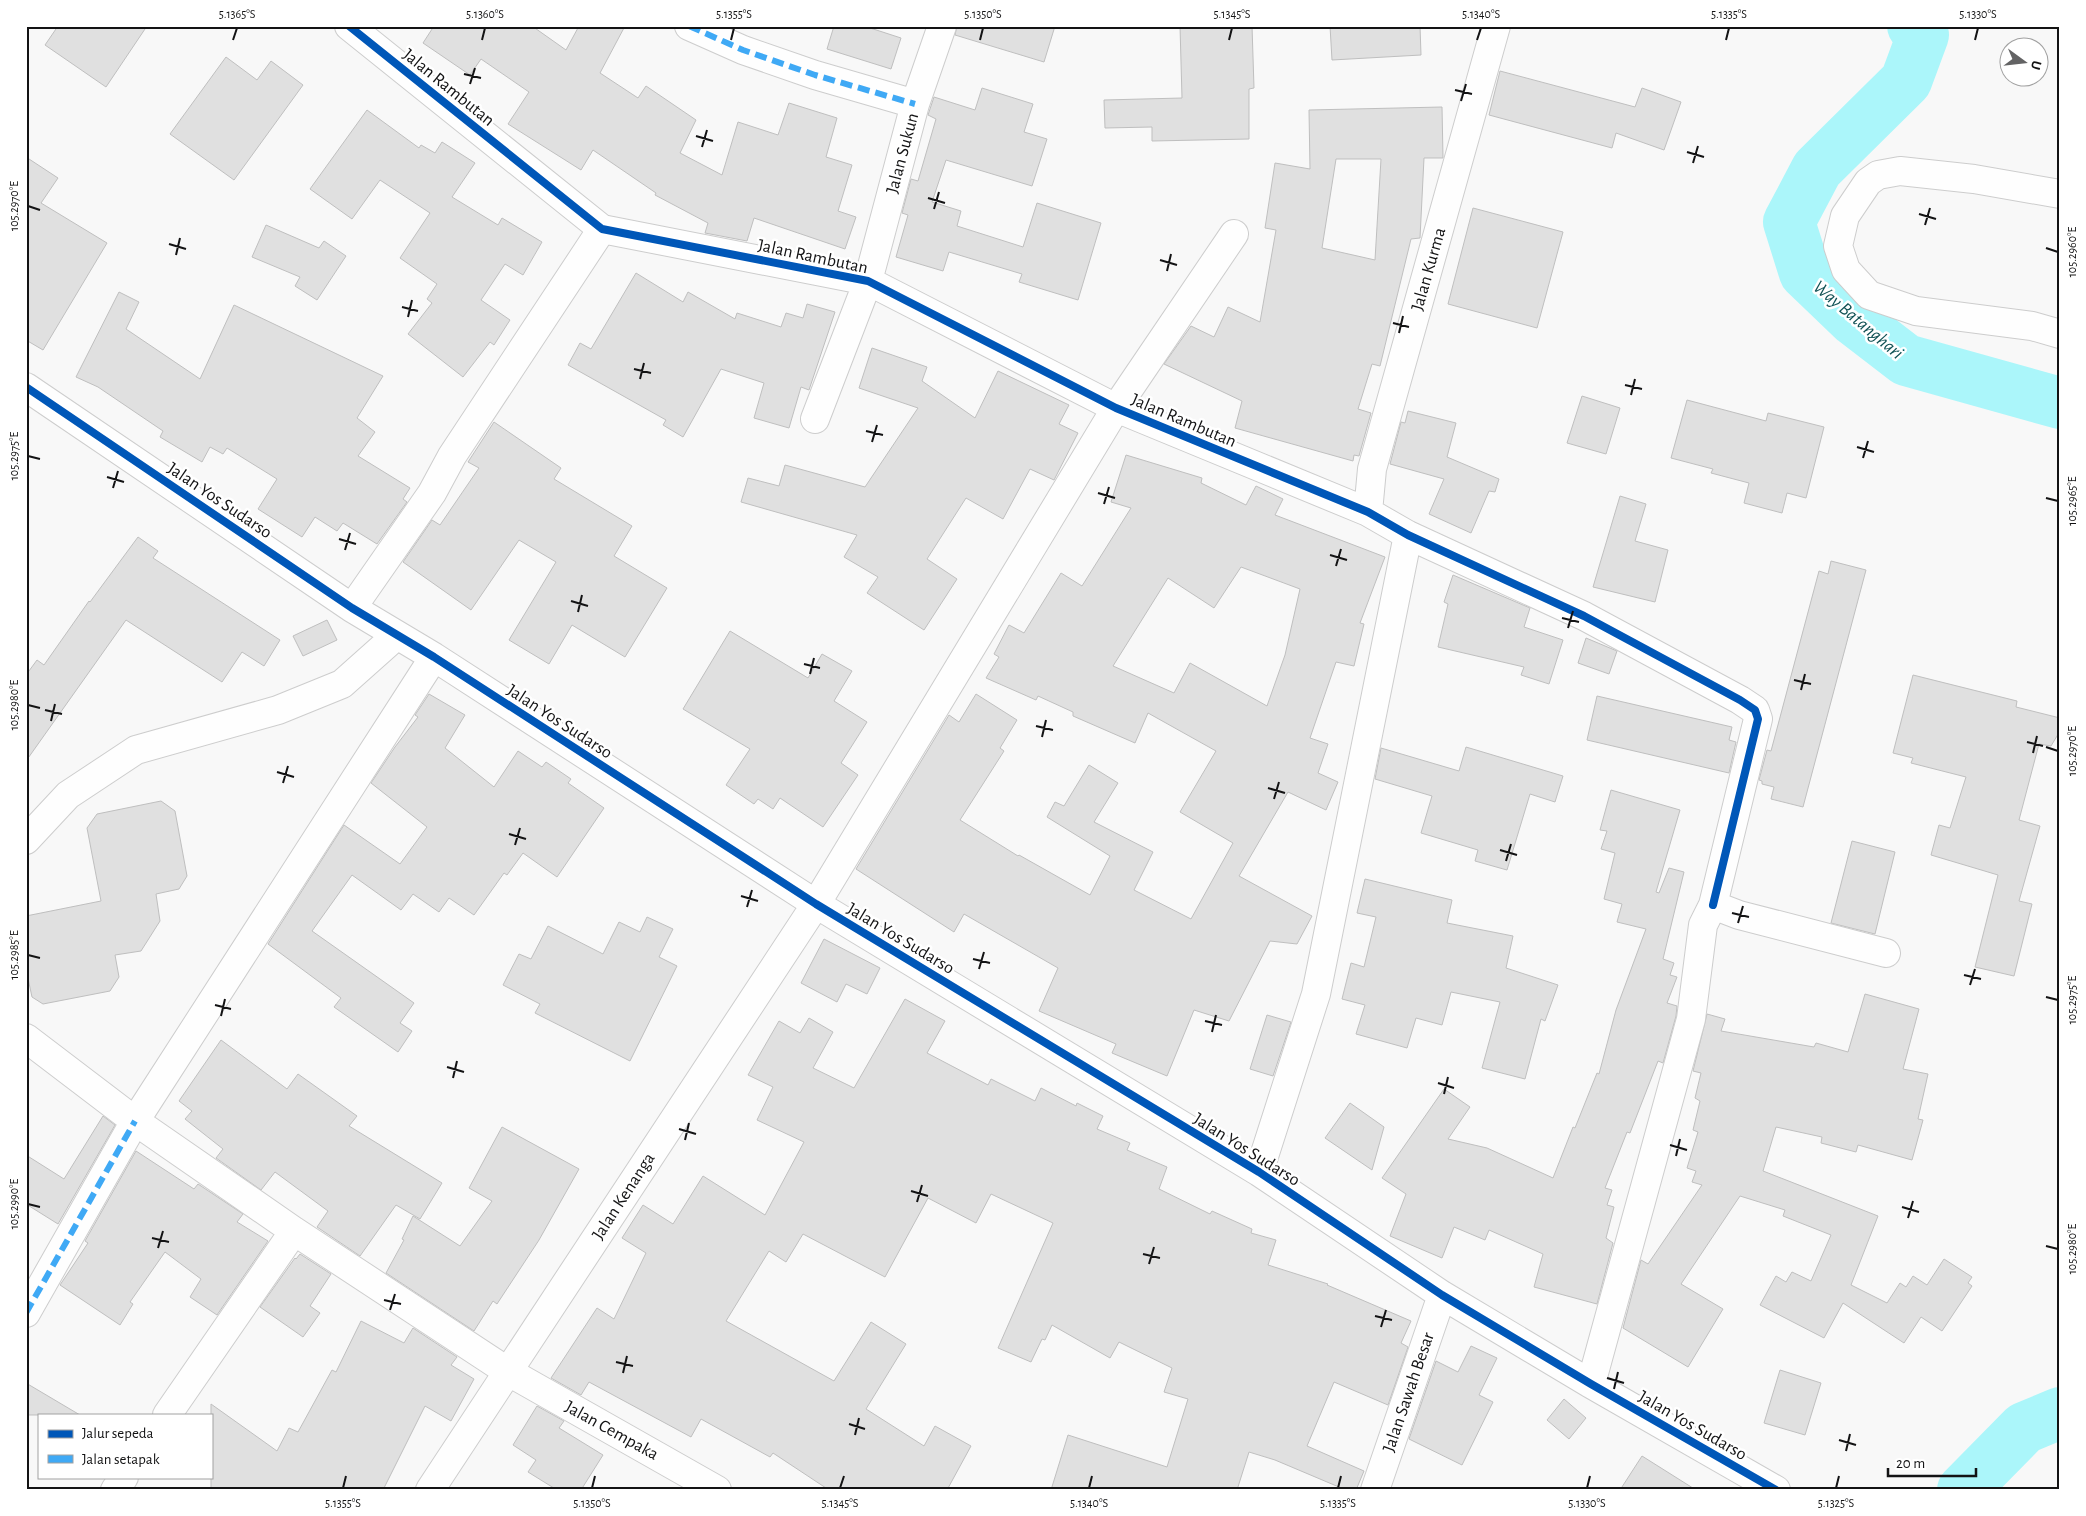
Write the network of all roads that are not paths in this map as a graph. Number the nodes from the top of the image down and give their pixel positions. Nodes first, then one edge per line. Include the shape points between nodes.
1 (349, 26) edge
2 (689, 26) edge
3 (942, 26) edge
4 (1496, 26) edge
5 (915, 104) junction
6 (2060, 194) edge
7 (602, 229) junction
8 (1234, 234) dead end
9 (868, 281) junction
10 (2060, 334) edge
11 (26, 387) edge
12 (1116, 408) junction
13 (816, 419) dead end
14 (1368, 512) junction
15 (1408, 535) junction
16 (352, 608) junction
17 (397, 635) junction
18 (434, 658) junction
19 (27, 838) edge
20 (816, 904) junction
21 (1713, 905) junction
22 (1886, 953) dead end
23 (26, 1038) edge
24 (135, 1121) junction
25 (1258, 1172) junction
26 (294, 1231) junction
27 (1442, 1295) junction
28 (26, 1313) edge
29 (507, 1371) junction
30 (1591, 1384) junction
31 (168, 1414) edge
32 (123, 1478) edge
33 (115, 1490) edge
34 (430, 1490) edge
35 (717, 1490) edge
36 (1375, 1490) edge
37 (1776, 1490) edge

1 - 7 street, Jalan Rambutan
2 - 5 street via 797,69
3 - 5 street, Jalan Sukun
4 - 14 street, Jalan Kurma via 1372,469
5 - 9 street, Jalan Sukun
6 - 10 street via 1974,179 1900,171 1878,175 1868,182 1845,216 1838,246 1846,270 1869,295 1916,311 2032,326
7 - 9 street, Jalan Rambutan
7 - 16 street via 452,456 432,493
8 - 12 street, Jalan Kenanga
9 - 12 street, Jalan Rambutan
9 - 13 street, Jalan Sukun
11 - 16 street, Jalan Yos Sudarso
12 - 14 street, Jalan Rambutan
12 - 20 street, Jalan Kenanga
14 - 15 street, Jalan Rambutan
15 - 21 street, Jalan Rambutan via 1584,616 1755,710 1758,719
15 - 25 street via 1316,994
16 - 17 street, Jalan Yos Sudarso
17 - 18 street, Jalan Yos Sudarso
17 - 19 street via 342,684 278,710 136,750 68,795
18 - 20 street, Jalan Yos Sudarso
18 - 24 street
20 - 25 street, Jalan Yos Sudarso
20 - 29 street, Jalan Kenanga
21 - 22 street
21 - 30 street, Jalan Rambutan via 1703,925 1691,1019
23 - 24 street, Jalan Cempaka
24 - 26 street, Jalan Cempaka
24 - 28 street
25 - 27 street, Jalan Yos Sudarso
26 - 29 street, Jalan Cempaka
26 - 31 street
27 - 30 street, Jalan Yos Sudarso
27 - 36 street, Jalan Sawah Besar
29 - 34 street, Jalan Kenanga
29 - 35 street, Jalan Cempaka
30 - 37 street, Jalan Yos Sudarso
32 - 33 street

